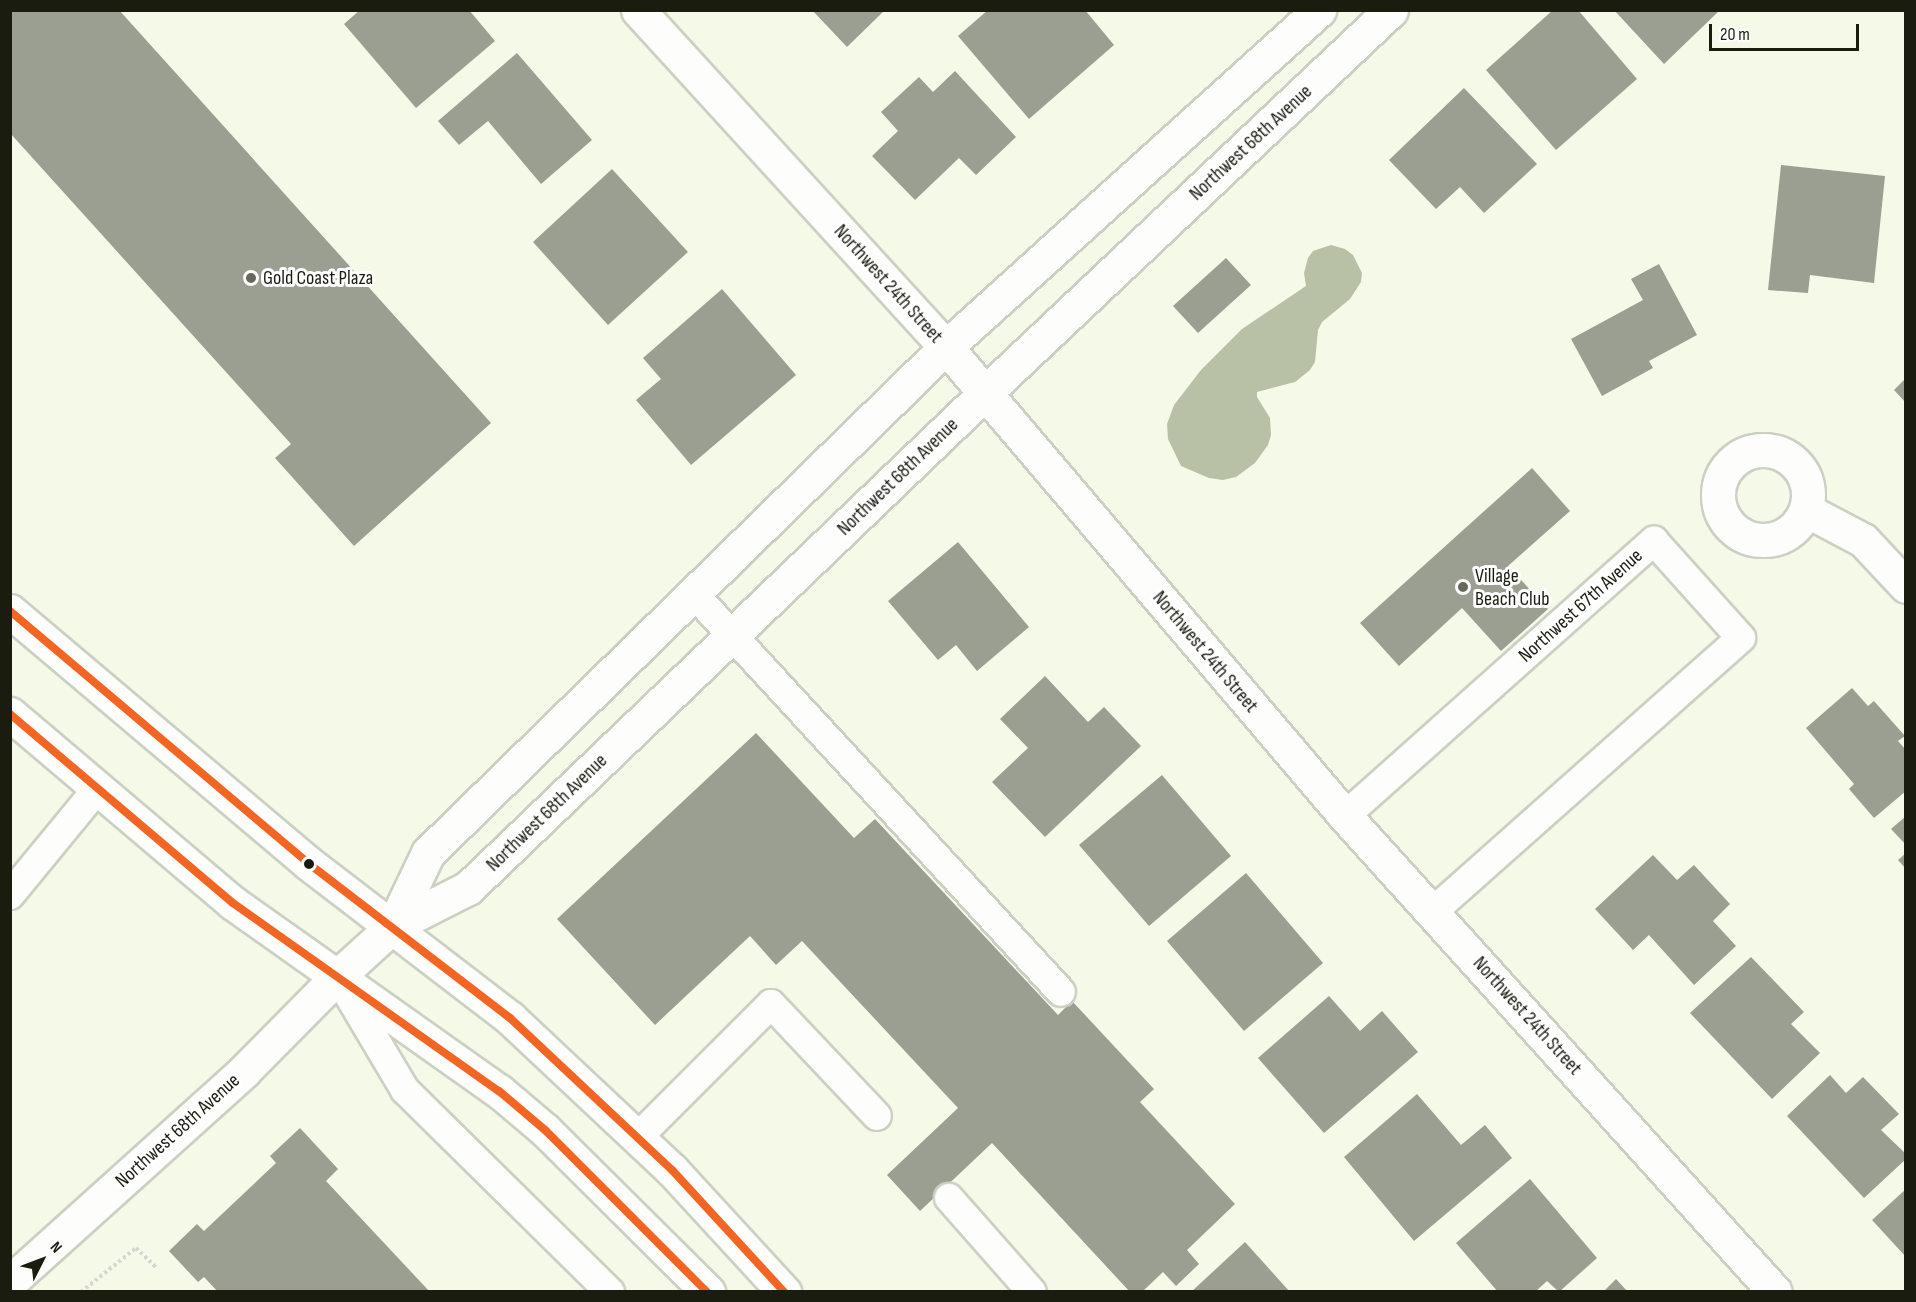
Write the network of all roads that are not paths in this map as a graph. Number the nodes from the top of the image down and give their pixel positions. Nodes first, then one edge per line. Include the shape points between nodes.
1 (638, 10) edge
2 (1318, 10) edge
3 (1388, 11) edge
4 (946, 347) junction
5 (985, 393) junction
6 (1806, 510) dead end
7 (1905, 586) edge
8 (694, 594) junction
9 (10, 611) edge
10 (731, 636) junction
11 (10, 714) edge
12 (98, 788) junction
13 (1345, 816) junction
14 (10, 895) edge
15 (1432, 912) junction
16 (393, 926) junction
17 (338, 977) junction
18 (1061, 992) dead end
19 (877, 1116) dead end
20 (638, 1137) junction
21 (949, 1198) dead end
22 (10, 1282) edge
23 (610, 1292) edge
24 (708, 1292) edge
25 (784, 1292) edge
26 (1032, 1292) edge
27 (1775, 1292) edge

1 - 4 street, Northwest 24th Street
2 - 4 street, Northwest 68th Avenue
3 - 5 street, Northwest 68th Avenue
4 - 5 street, Northwest 24th Street
4 - 8 street, Northwest 68th Avenue
5 - 10 street, Northwest 68th Avenue
5 - 13 street, Northwest 24th Street
6 - 7 street via 1863,540
8 - 10 lane
8 - 16 street, Northwest 68th Avenue via 428,853
9 - 16 street via 309,863
10 - 16 street, Northwest 68th Avenue via 468,888
10 - 18 lane
11 - 12 street
12 - 14 lane
12 - 17 street via 233,903
13 - 15 street, Northwest 24th Street
13 - 15 lane, Northwest 67th Avenue via 1654,541 1741,638
15 - 27 street, Northwest 24th Street
16 - 17 street, Northwest 68th Avenue
16 - 20 street via 510,1018
17 - 22 street, Northwest 68th Avenue via 244,1071
17 - 23 lane via 405,1090
17 - 24 street via 499,1091 545,1130
19 - 20 lane via 771,1004
20 - 25 street
21 - 26 lane

